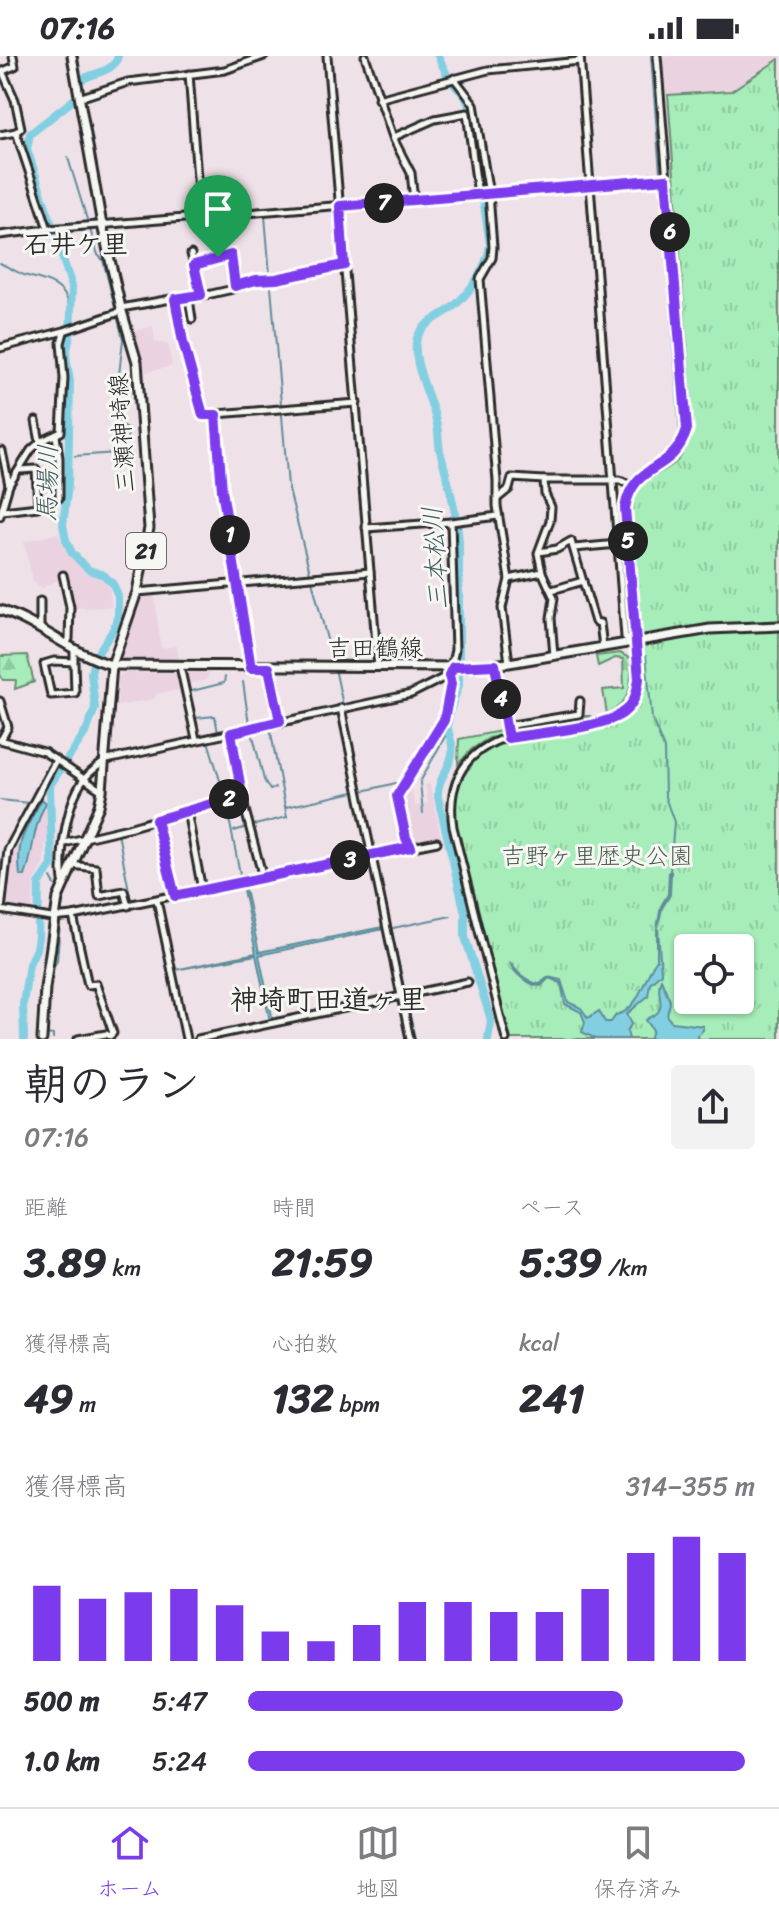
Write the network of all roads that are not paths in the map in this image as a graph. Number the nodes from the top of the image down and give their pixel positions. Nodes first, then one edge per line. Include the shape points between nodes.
1 (13, 56) edge
2 (72, 56) edge
3 (264, 56) edge
4 (327, 56) edge
5 (365, 56) edge
6 (657, 56) edge
7 (580, 59) edge
8 (189, 74) junction
9 (454, 78) junction
10 (79, 98) junction
11 (378, 99) junction
12 (16, 132) junction
13 (0, 135) edge
14 (394, 137) junction
15 (666, 179) junction
16 (590, 186) junction
17 (489, 194) junction
18 (478, 195) junction
19 (414, 200) junction
20 (340, 206) junction
21 (200, 217) junction
22 (98, 225) junction
23 (48, 229) junction
24 (0, 235) edge
25 (191, 254) dead end
26 (194, 265) junction
27 (344, 265) junction
28 (235, 286) junction
29 (201, 295) junction
30 (175, 299) junction
31 (189, 299) junction
32 (117, 312) junction
33 (192, 319) dead end
34 (64, 331) junction
35 (0, 348) edge
36 (357, 403) junction
37 (216, 415) junction
38 (36, 421) dead end
39 (56, 435) junction
40 (40, 442) junction
41 (2, 455) edge
42 (3, 469) edge
43 (20, 470) junction
44 (544, 480) junction
45 (614, 480) junction
46 (9, 485) junction
47 (632, 486) junction
48 (59, 498) dead end
49 (497, 498) junction
50 (1, 514) edge
51 (498, 516) junction
52 (451, 522) junction
53 (366, 528) junction
54 (618, 544) junction
55 (574, 548) junction
56 (539, 552) junction
57 (370, 572) junction
58 (542, 572) junction
59 (63, 575) dead end
60 (509, 579) junction
61 (583, 581) junction
62 (238, 584) junction
63 (552, 590) junction
64 (137, 592) junction
65 (632, 597) junction
66 (621, 598) junction
67 (40, 601) dead end
68 (0, 610) edge
69 (40, 626) junction
70 (779, 626) edge
71 (636, 642) junction
72 (71, 645) junction
73 (604, 648) junction
74 (554, 656) junction
75 (74, 662) junction
76 (509, 663) junction
77 (112, 665) junction
78 (495, 665) junction
79 (180, 666) junction
80 (251, 668) junction
81 (269, 668) junction
82 (378, 668) junction
83 (451, 671) junction
84 (0, 701) edge
85 (580, 701) dead end
86 (344, 707) junction
87 (280, 721) junction
88 (506, 726) junction
89 (231, 733) junction
90 (508, 738) junction
91 (1, 740) edge
92 (196, 740) junction
93 (56, 760) junction
94 (107, 760) junction
95 (84, 781) junction
96 (102, 791) junction
97 (242, 795) junction
98 (187, 811) junction
99 (156, 820) junction
100 (83, 838) junction
101 (437, 842) dead end
102 (64, 843) junction
103 (411, 847) junction
104 (374, 855) junction
105 (70, 865) junction
106 (263, 878) junction
107 (63, 881) junction
108 (202, 890) junction
109 (175, 896) junction
110 (157, 900) junction
111 (128, 906) junction
112 (0, 910) edge
113 (73, 916) junction
114 (55, 917) junction
115 (468, 982) dead end
116 (405, 996) junction
117 (42, 1039) edge
118 (78, 1039) edge
119 (186, 1039) edge
120 (198, 1039) edge
121 (410, 1039) edge
122 (506, 1039) edge

1 - 12 street via 15,66 3,73 15,100 21,128
2 - 10 main road, 三瀬神埼線 / 21
3 - 8 street via 225,70
4 - 20 street
5 - 11 street
6 - 15 street
7 - 9 street
7 - 16 street
8 - 10 street via 136,80
8 - 21 street
9 - 11 street
9 - 17 street via 474,104
10 - 22 main road, 三瀬神埼線 / 21
11 - 14 street
12 - 13 street
12 - 23 street
14 - 18 street via 435,119 467,113
14 - 19 street via 411,173
15 - 16 street
15 - 47 street via 687,429 672,457
16 - 17 street
16 - 45 street
17 - 18 street
17 - 49 street via 492,258 480,279
18 - 19 street
19 - 20 street
20 - 21 street
20 - 27 street
21 - 22 street
22 - 23 street
22 - 32 main road, 三瀬神埼線 / 21
23 - 24 street
25 - 26 street
26 - 28 street via 231,255
26 - 29 street
27 - 28 street
27 - 36 street
28 - 29 street
29 - 31 street
30 - 31 street
30 - 32 street
30 - 37 street via 203,415
31 - 33 street
32 - 34 street
32 - 64 main road, 三瀬神埼線 / 21 via 134,345 140,387 149,528
34 - 35 street
34 - 39 street via 61,432
36 - 37 street
36 - 53 street
37 - 62 street
38 - 40 street
39 - 40 street
39 - 48 street
40 - 43 street
41 - 42 street
42 - 46 street
43 - 46 street
43 - 50 street via 36,469 38,507
44 - 45 street
44 - 49 street via 512,478 509,489
44 - 56 street via 551,507
45 - 47 street
45 - 54 street
46 - 50 street
47 - 65 street via 625,508
49 - 51 street
51 - 52 street
51 - 60 street
52 - 53 street
52 - 83 street
53 - 57 street
54 - 55 street
54 - 66 street
55 - 56 street via 571,541
55 - 61 street
56 - 58 street
57 - 62 street
57 - 82 street
58 - 60 street
58 - 63 street
59 - 72 street
60 - 76 street via 502,608
61 - 63 street
61 - 73 street
62 - 64 street
62 - 80 street
63 - 74 street
64 - 77 main road, 三瀬神埼線 / 21
65 - 66 street
65 - 71 street
66 - 71 street via 625,637
67 - 69 street
68 - 69 main road, 吉田鶴線
69 - 72 main road, 吉田鶴線
70 - 71 main road, 吉田鶴線 via 710,629
71 - 73 main road, 吉田鶴線
71 - 90 street via 636,695 622,714
72 - 75 street
72 - 77 main road, 吉田鶴線
73 - 74 main road, 吉田鶴線
74 - 76 main road, 吉田鶴線
75 - 75 street via 44,664 51,695 75,693
76 - 78 main road, 吉田鶴線
77 - 79 main road, 吉田鶴線
77 - 94 main road, 三瀬神埼線 / 21
78 - 83 main road, 吉田鶴線
78 - 88 street
79 - 80 main road, 吉田鶴線
79 - 92 street
80 - 81 main road, 吉田鶴線
81 - 82 main road, 吉田鶴線
81 - 87 street
82 - 83 main road, 吉田鶴線
83 - 86 street via 411,694
83 - 103 street via 444,720 397,796
84 - 91 street via 8,727
85 - 88 street via 579,714
86 - 87 street
86 - 104 street
87 - 89 street
88 - 90 street
89 - 92 street
89 - 97 street
90 - 122 street via 473,755 460,770 451,798 453,827
91 - 93 street
92 - 94 street
93 - 95 street
93 - 112 street via 8,850
94 - 95 street
94 - 96 main road, 三瀬神埼線 / 21
95 - 96 street
95 - 102 street via 73,797
96 - 100 main road, 三瀬神埼線 / 21
97 - 98 street
97 - 106 street
98 - 99 street
98 - 108 street
99 - 100 street
99 - 109 street
100 - 102 street
100 - 105 main road, 三瀬神埼線 / 21
101 - 103 street
102 - 107 street
103 - 104 street
104 - 106 street
104 - 116 street
105 - 107 main road, 三瀬神埼線 / 21
105 - 111 street via 96,868 99,896 124,891
106 - 108 street
107 - 114 main road, 三瀬神埼線 / 21
108 - 109 street
109 - 110 street
110 - 111 street
110 - 119 street
111 - 113 street
112 - 114 street
113 - 114 street
113 - 118 street via 88,985 96,984 113,1033
114 - 117 main road, 三瀬神埼線 / 21
115 - 116 street
116 - 120 street
116 - 121 street

